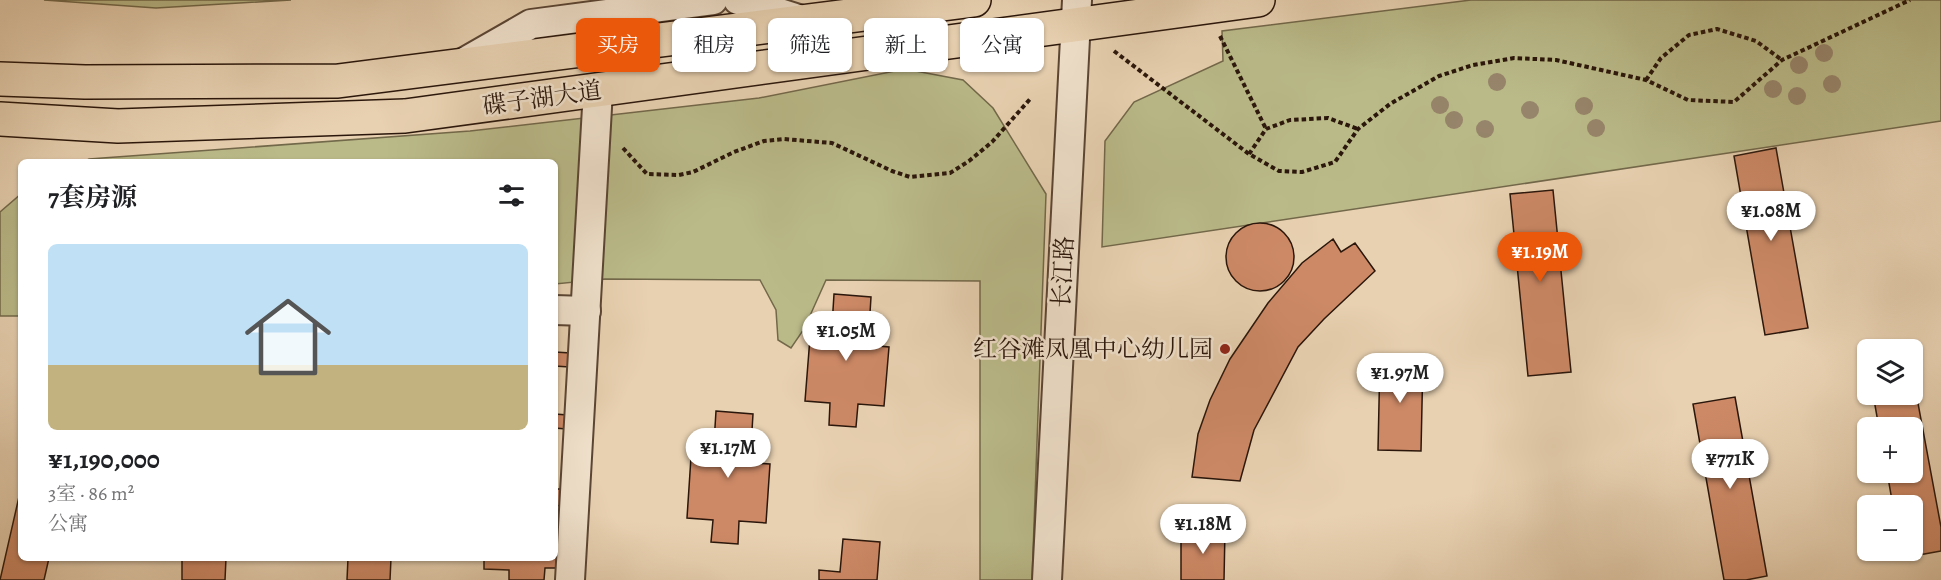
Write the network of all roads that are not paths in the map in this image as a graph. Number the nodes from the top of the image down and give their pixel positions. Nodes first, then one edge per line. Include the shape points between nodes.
1 (713, 0) edge
2 (738, 0) edge
3 (974, 0) edge
4 (1258, 0) edge
5 (1077, 12) edge
6 (797, 18) edge
7 (831, 18) edge
8 (768, 26) edge
9 (460, 65) junction
10 (0, 79) edge
11 (597, 105) junction
12 (0, 119) edge
13 (558, 310) edge
14 (586, 311) junction
15 (566, 459) edge
16 (570, 580) edge
17 (1047, 580) edge

1 - 9 street via 531,24
2 - 6 street
3 - 7 main road, 碟子湖大道
4 - 5 main road, 碟子湖大道 via 1205,7
5 - 11 main road, 碟子湖大道
5 - 17 street, 长江路
8 - 9 main road, 碟子湖大道
9 - 10 main road, 碟子湖大道 via 338,81
11 - 12 main road, 碟子湖大道 via 118,126
11 - 14 street
13 - 14 street
14 - 15 street
15 - 16 street

